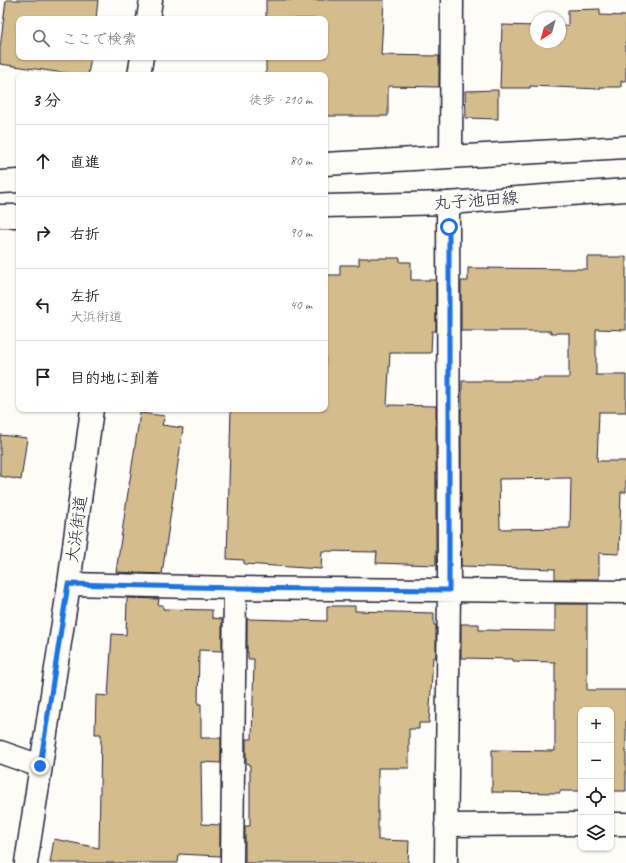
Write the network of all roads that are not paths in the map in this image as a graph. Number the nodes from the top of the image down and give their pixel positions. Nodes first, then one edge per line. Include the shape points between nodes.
1 (151, 0) edge
2 (452, 0) edge
3 (148, 16) edge
4 (142, 60) edge
5 (140, 72) edge
6 (626, 147) edge
7 (451, 156) junction
8 (328, 164) edge
9 (16, 181) edge
10 (0, 182) edge
11 (626, 190) edge
12 (448, 203) junction
13 (328, 206) edge
14 (0, 216) edge
15 (16, 216) edge
16 (92, 412) edge
17 (68, 584) junction
18 (235, 588) junction
19 (449, 590) junction
20 (626, 592) edge
21 (0, 752) edge
22 (40, 766) junction
23 (446, 824) junction
24 (578, 824) edge
25 (614, 824) edge
26 (626, 824) edge
27 (26, 863) edge
28 (232, 863) edge
29 (446, 863) edge

1 - 3 street
2 - 7 street
4 - 5 street
6 - 7 street
7 - 8 street
9 - 10 street
11 - 12 street, 丸子池田線
12 - 13 street, 丸子池田線
12 - 19 street
14 - 15 street
16 - 17 street, 大浜街道
17 - 18 street
17 - 22 street, 大浜街道
18 - 19 street
18 - 28 street
19 - 20 street
19 - 23 street
21 - 22 street
22 - 27 street, 大浜街道
23 - 24 street
23 - 29 street
25 - 26 street

